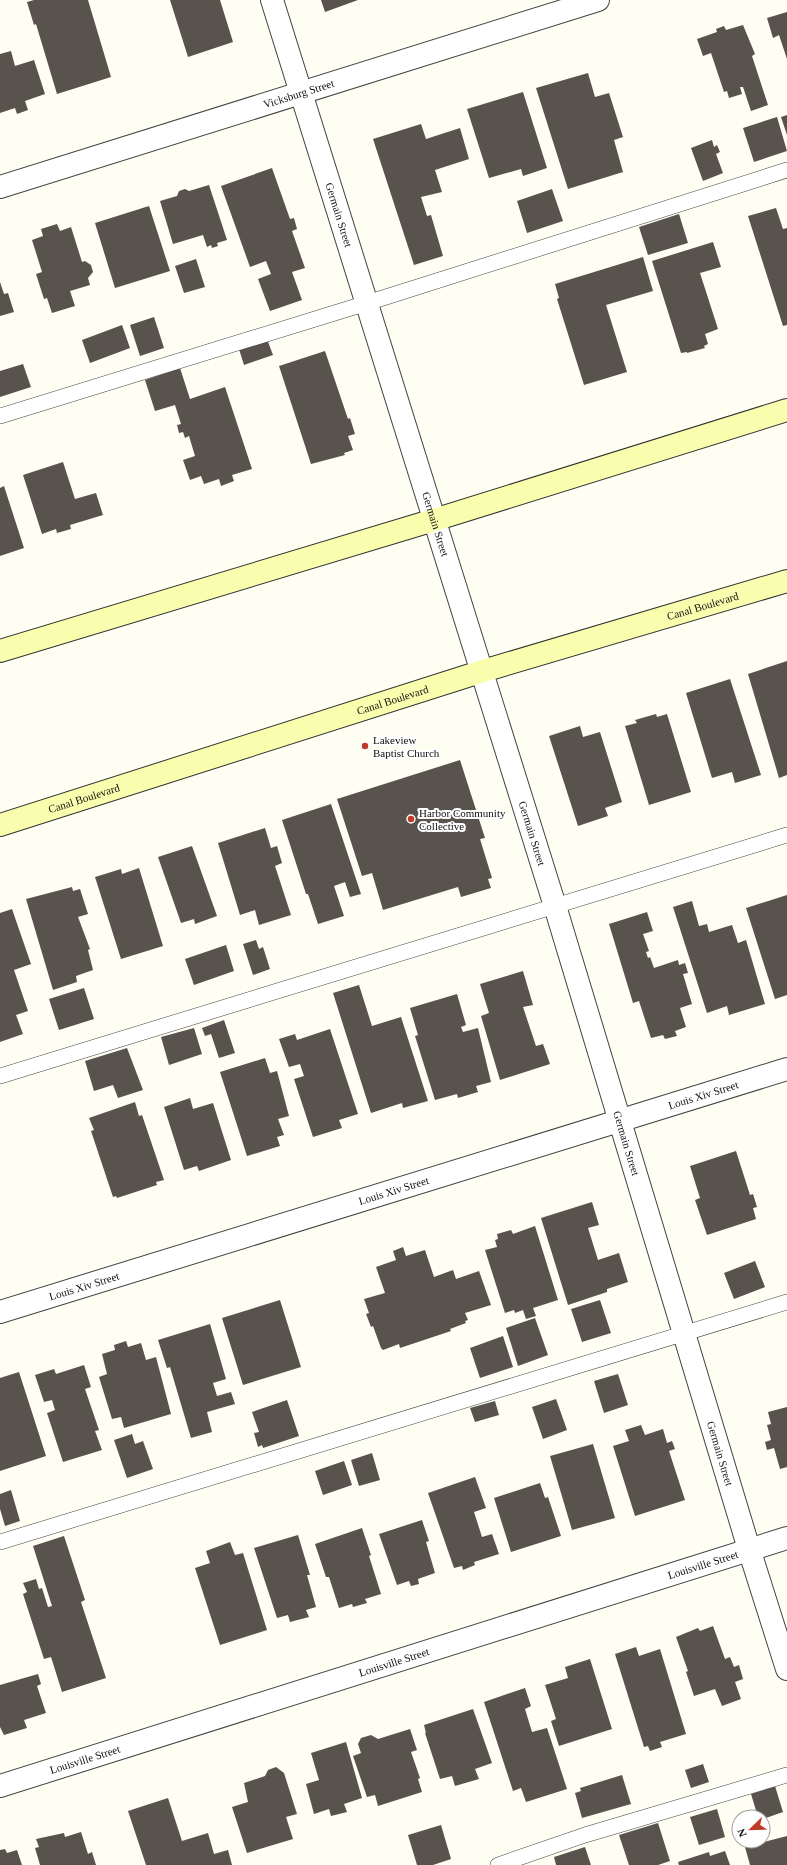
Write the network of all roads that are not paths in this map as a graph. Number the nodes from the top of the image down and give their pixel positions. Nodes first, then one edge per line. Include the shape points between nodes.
1 (272, 0) edge
2 (598, 0) edge
3 (301, 92) junction
4 (787, 170) edge
5 (0, 187) edge
6 (366, 303) junction
7 (787, 410) edge
8 (0, 416) edge
9 (434, 520) junction
10 (787, 581) edge
11 (0, 651) edge
12 (483, 671) junction
13 (0, 825) edge
14 (787, 835) edge
15 (555, 906) junction
16 (787, 1069) edge
17 (0, 1076) edge
18 (621, 1121) junction
19 (787, 1302) edge
20 (0, 1312) edge
21 (685, 1334) junction
22 (787, 1538) edge
23 (0, 1542) edge
24 (749, 1550) junction
25 (787, 1669) edge
26 (787, 1775) edge
27 (0, 1786) edge
28 (498, 1865) edge

1 - 3 street, Germain Street
2 - 3 street, Vicksburg Street
3 - 5 street, Vicksburg Street
3 - 6 street, Germain Street
4 - 6 lane
6 - 8 lane
6 - 9 street, Germain Street
7 - 9 main road
9 - 11 main road
9 - 12 street, Germain Street
10 - 12 main road, Canal Boulevard
12 - 13 main road, Canal Boulevard
12 - 15 street, Germain Street
14 - 15 lane
15 - 17 lane
15 - 18 street, Germain Street
16 - 18 street, Louis Xiv Street
18 - 20 street, Louis Xiv Street
18 - 21 street, Germain Street
19 - 21 lane
21 - 23 lane
21 - 24 street, Germain Street
22 - 24 street, Louisville Street
24 - 25 street, Germain Street
24 - 27 street, Louisville Street
26 - 28 lane via 585,1835

